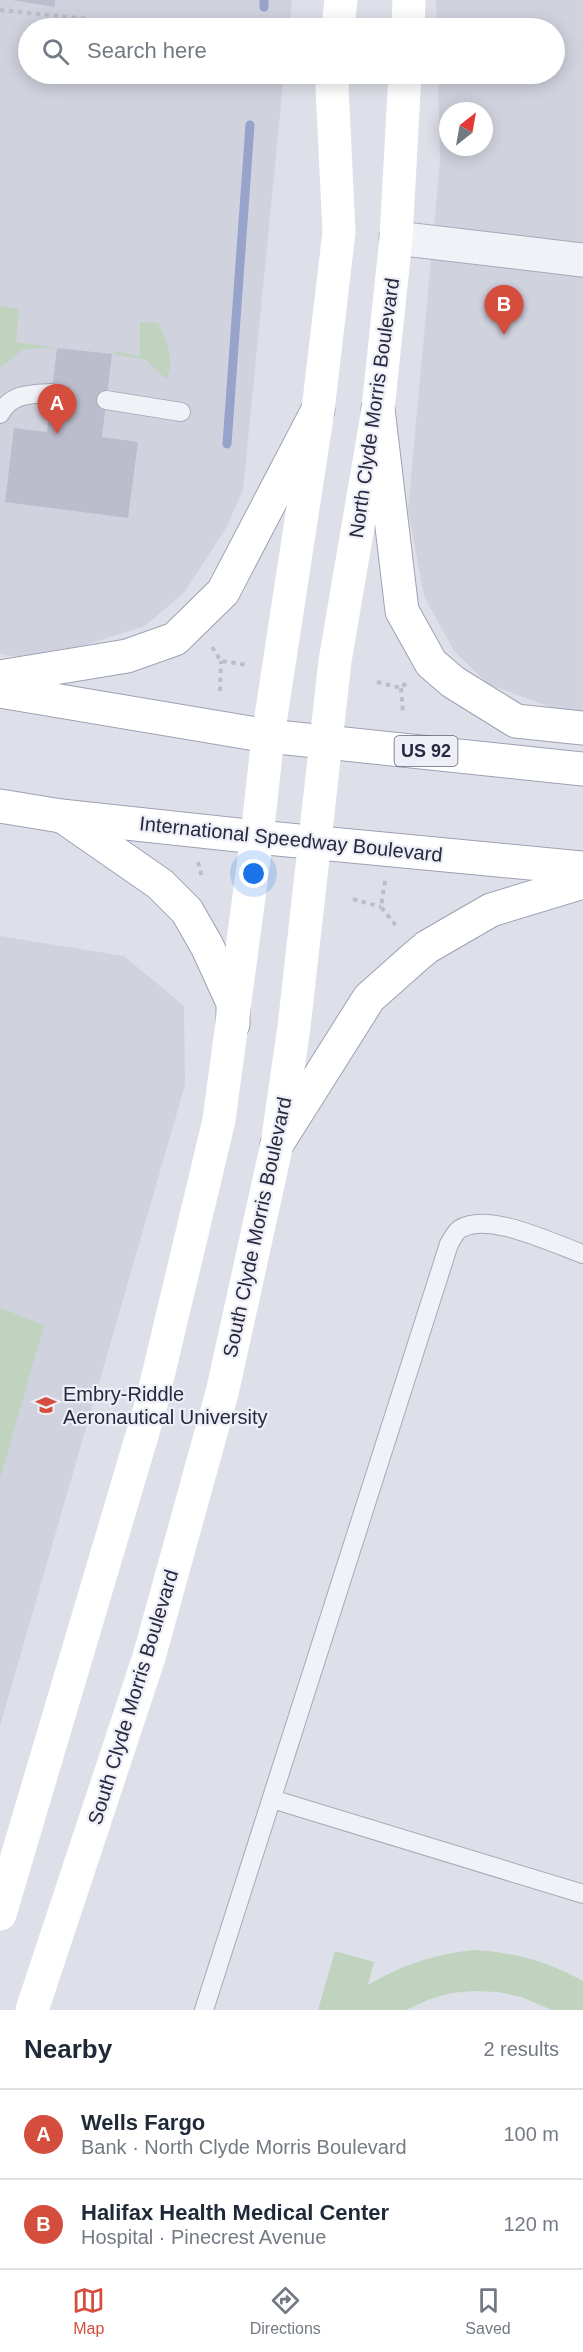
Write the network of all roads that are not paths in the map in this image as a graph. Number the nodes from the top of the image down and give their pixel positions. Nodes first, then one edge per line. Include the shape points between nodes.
1 (341, 0) edge
2 (409, 0) edge
3 (339, 18) edge
4 (408, 18) edge
5 (332, 84) edge
6 (404, 84) edge
7 (396, 238) junction
8 (583, 260) edge
9 (52, 393) dead end
10 (106, 400) dead end
11 (378, 409) junction
12 (318, 410) junction
13 (181, 412) dead end
14 (0, 414) edge
15 (0, 677) edge
16 (0, 691) edge
17 (583, 728) edge
18 (268, 736) junction
19 (326, 741) junction
20 (583, 769) edge
21 (0, 806) edge
22 (61, 816) junction
23 (257, 837) junction
24 (316, 842) junction
25 (583, 868) edge
26 (583, 882) edge
27 (233, 1024) junction
28 (277, 1144) junction
29 (583, 1254) edge
30 (272, 1799) junction
31 (583, 1894) edge
32 (0, 1914) edge
33 (32, 2010) edge
34 (204, 2010) edge

1 - 3 main road
2 - 4 main road
5 - 12 main road via 339,232
6 - 7 main road, North Clyde Morris Boulevard
7 - 8 street
7 - 11 main road, North Clyde Morris Boulevard
9 - 14 lane via 22,395
10 - 13 lane
11 - 17 main road via 402,610 431,663 453,682 516,721
11 - 19 main road, North Clyde Morris Boulevard via 335,661
12 - 15 main road via 223,592 175,639 127,656
12 - 18 main road
16 - 18 main road, US 92
18 - 19 main road, US 92
18 - 23 main road
19 - 20 main road, US 92
19 - 24 main road, South Clyde Morris Boulevard
21 - 22 main road, International Speedway Boulevard
22 - 23 main road, International Speedway Boulevard
22 - 27 main road via 160,884 187,911 233,1003
23 - 24 main road, International Speedway Boulevard
23 - 27 main road
24 - 25 main road, International Speedway Boulevard
24 - 28 main road, South Clyde Morris Boulevard
26 - 28 main road via 491,910 414,958 369,998
27 - 32 main road via 219,1120 151,1405
28 - 33 main road, South Clyde Morris Boulevard via 222,1393 149,1657
29 - 30 lane via 504,1226 479,1223 459,1229 449,1244
30 - 31 lane
30 - 34 lane

